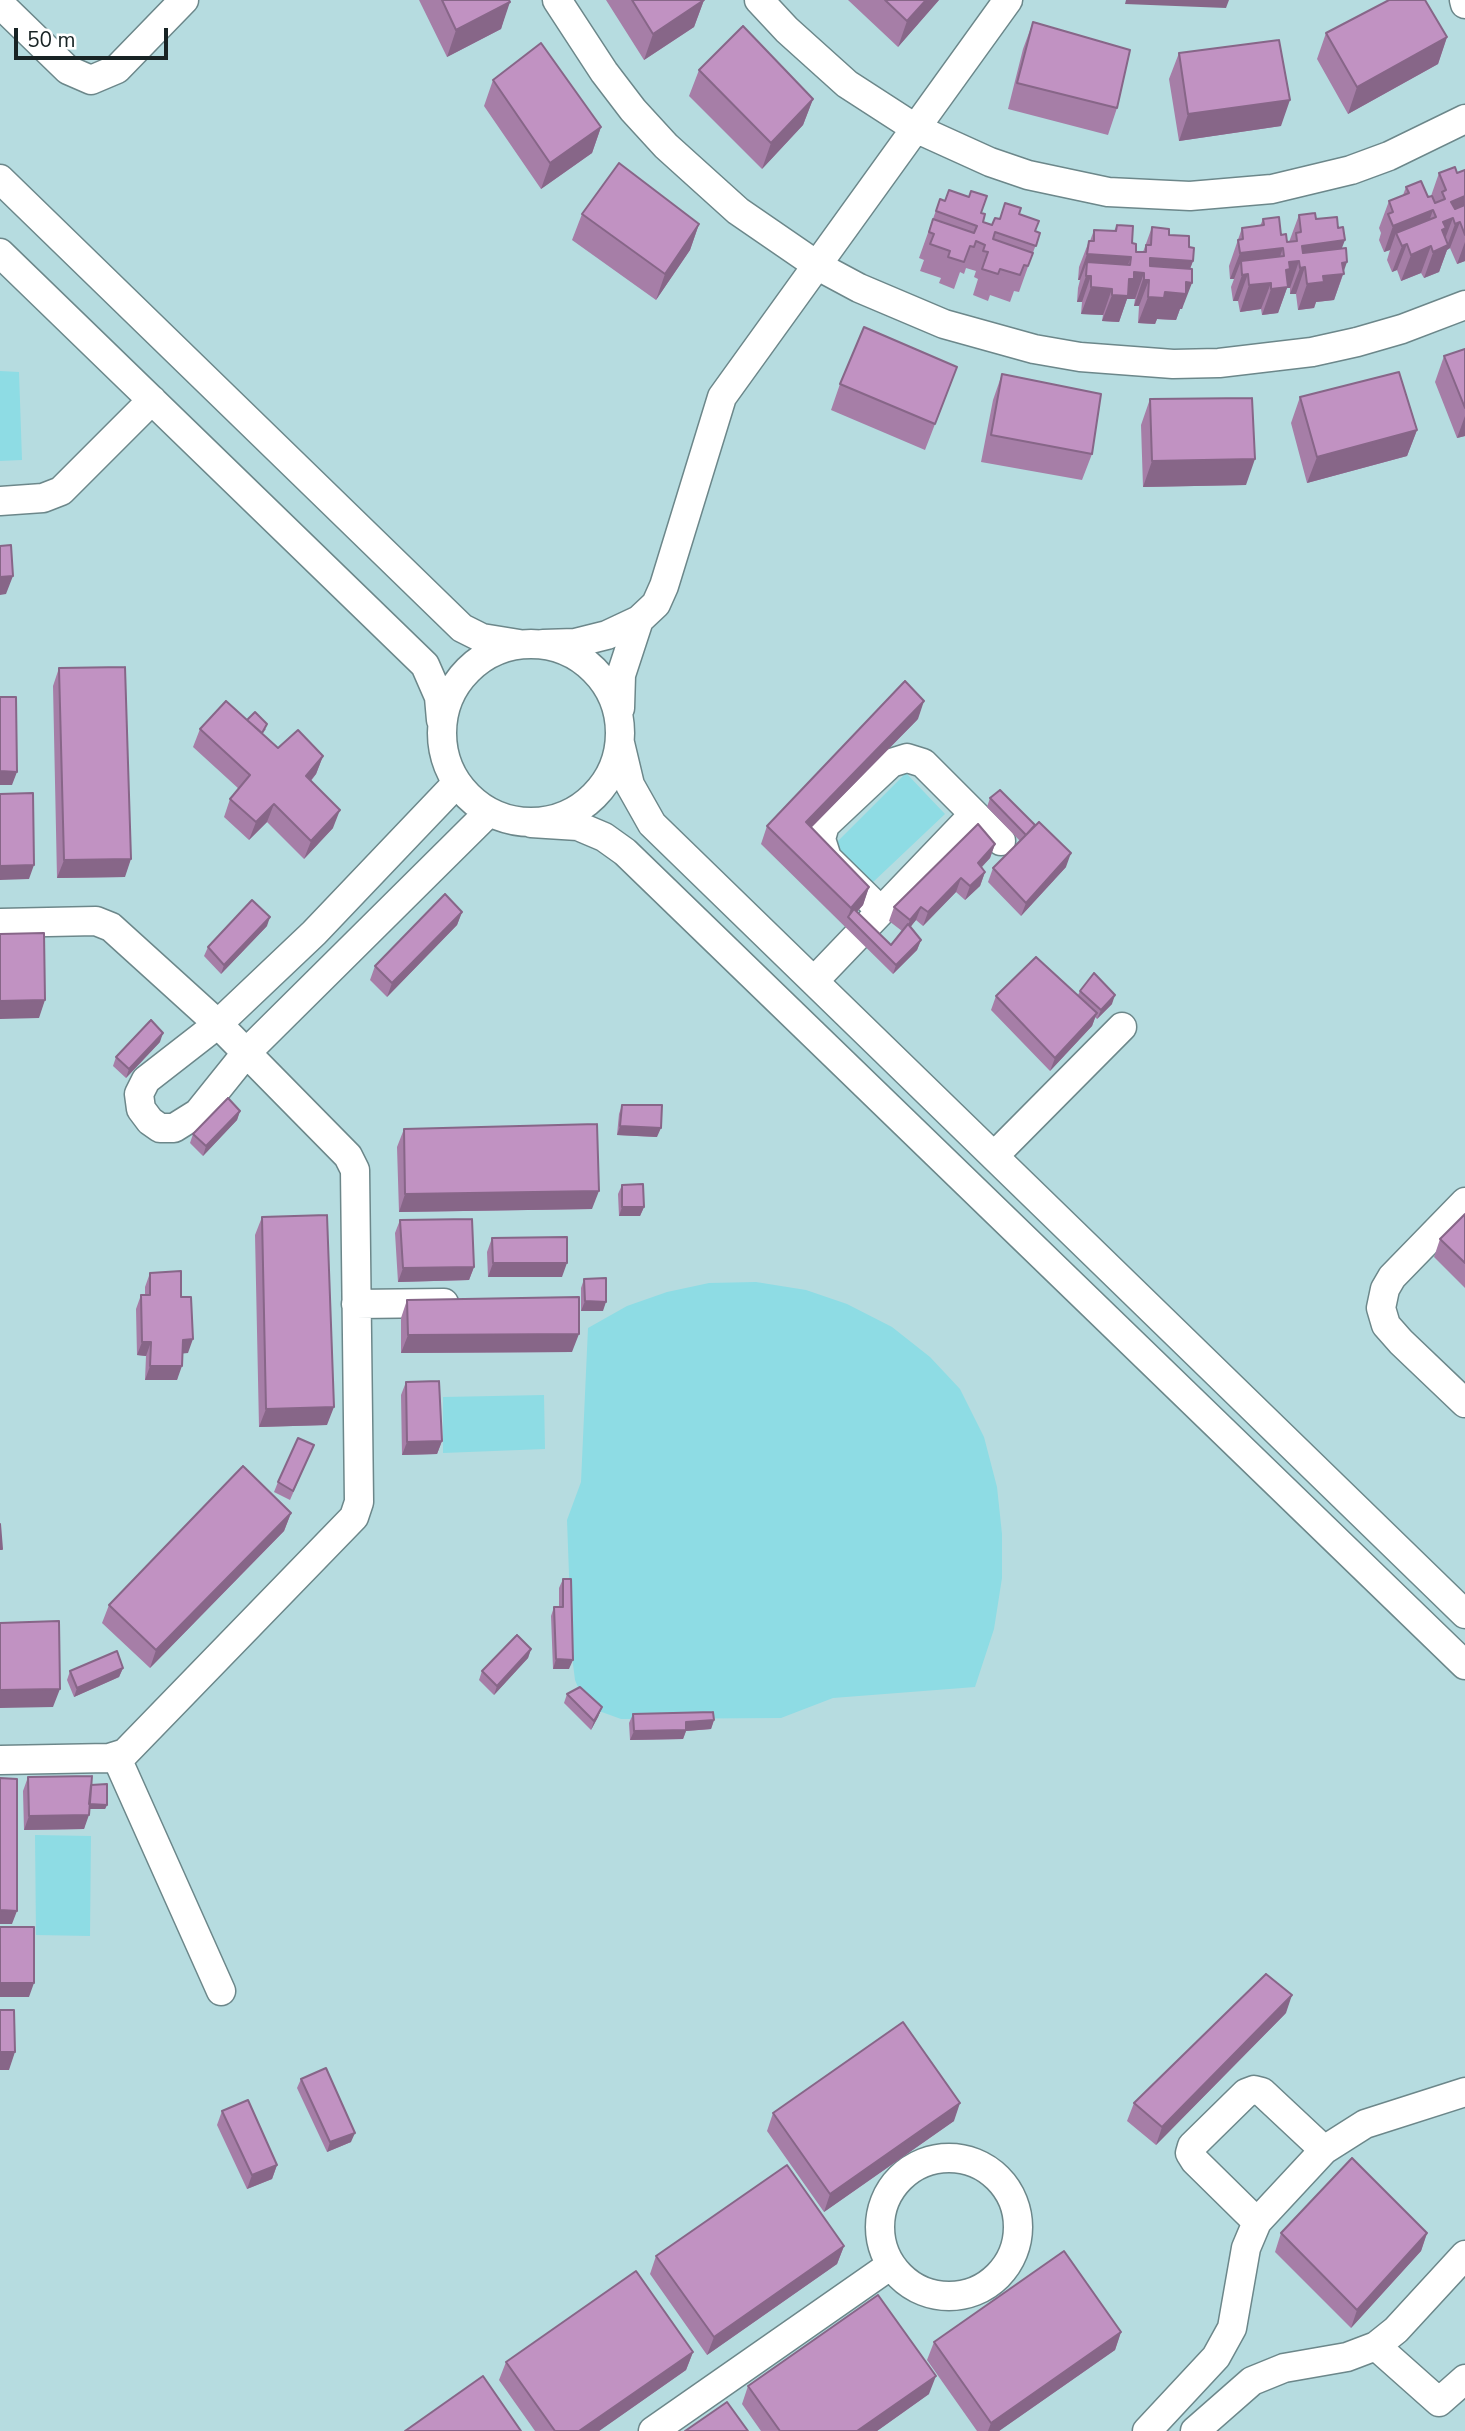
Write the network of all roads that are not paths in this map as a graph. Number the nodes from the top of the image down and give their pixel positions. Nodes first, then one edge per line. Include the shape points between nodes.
1 (184, 0) edge
2 (558, 0) edge
3 (760, 0) edge
4 (1008, 0) edge
5 (0, 4) edge
6 (1465, 119) edge
7 (915, 128) junction
8 (0, 179) edge
9 (0, 253) edge
10 (818, 266) junction
11 (1465, 305) edge
12 (152, 400) junction
13 (0, 501) edge
14 (639, 620) junction
15 (531, 644) junction
16 (442, 720) junction
17 (621, 735) junction
18 (456, 784) junction
19 (489, 812) junction
20 (974, 815) junction
21 (531, 823) junction
22 (1001, 841) dead end
23 (881, 911) junction
24 (0, 923) edge
25 (314, 933) junction
26 (340, 957) junction
27 (814, 981) junction
28 (218, 1024) junction
29 (1122, 1027) dead end
30 (247, 1052) junction
31 (994, 1156) junction
32 (1465, 1202) edge
33 (475, 1302) edge
34 (356, 1304) junction
35 (1465, 1403) edge
36 (1465, 1614) edge
37 (1465, 1665) edge
38 (116, 1756) junction
39 (0, 1760) edge
40 (221, 1991) dead end
41 (1465, 2092) edge
42 (1324, 2150) junction
43 (1257, 2222) junction
44 (1463, 2264) edge
45 (891, 2265) junction
46 (1376, 2346) junction
47 (1465, 2379) edge
48 (653, 2431) edge
49 (1147, 2431) edge
50 (1195, 2431) edge

1 - 5 street via 117,69 91,80 68,70
2 - 10 street via 604,72 666,146 738,211
3 - 7 street via 837,75
4 - 7 street
6 - 7 street via 1351,170 1272,189 1190,197 1068,185 989,162
7 - 10 street
8 - 15 street via 462,628 482,638
9 - 12 street
10 - 11 street via 901,307 967,331 1034,349 1126,362 1219,363 1312,352 1402,329
10 - 14 street via 722,397 664,586 656,604
12 - 13 street via 61,491 43,498
12 - 16 street via 425,666 439,697
14 - 15 street via 591,640
14 - 17 street via 621,675
15 - 16 street via 496,650 476,662 459,678
15 - 17 street via 567,651 588,663 616,703
16 - 18 street via 444,753
17 - 21 street via 610,774 591,800 573,812
17 - 27 street via 630,785 652,824
18 - 19 street
18 - 25 street
19 - 21 street
19 - 26 street
20 - 22 street
20 - 23 street
20 - 23 street via 923,763 907,758 891,763 825,825 821,839 827,858
21 - 37 street via 578,826 625,852
23 - 27 street
24 - 28 street via 96,921 111,927
25 - 26 street
25 - 28 street
26 - 30 street
27 - 31 street
28 - 30 street
28 - 30 street via 146,1080 139,1094 141,1110 149,1121 160,1128 188,1122
29 - 31 street
30 - 34 street via 348,1156 355,1170
31 - 36 street
32 - 35 street via 1392,1277 1381,1308 1386,1325 1401,1342
33 - 34 street
34 - 38 street via 359,1502 354,1517 125,1753
38 - 39 street
38 - 40 street
41 - 42 street via 1365,2124
42 - 43 street
42 - 43 street via 1262,2092 1254,2090 1192,2146 1195,2161
43 - 49 street via 1245,2248 1232,2328 1216,2357
44 - 46 street
45 - 45 street via 906,2282 927,2293 950,2296 993,2281 1008,2264 1017,2243 1019,2221 1013,2198 1001,2179 982,2165 961,2158 937,2158 916,2165 897,2180 882,2210 881,2244
45 - 48 street
46 - 47 street via 1439,2402
46 - 50 street via 1347,2357 1284,2368 1252,2381

